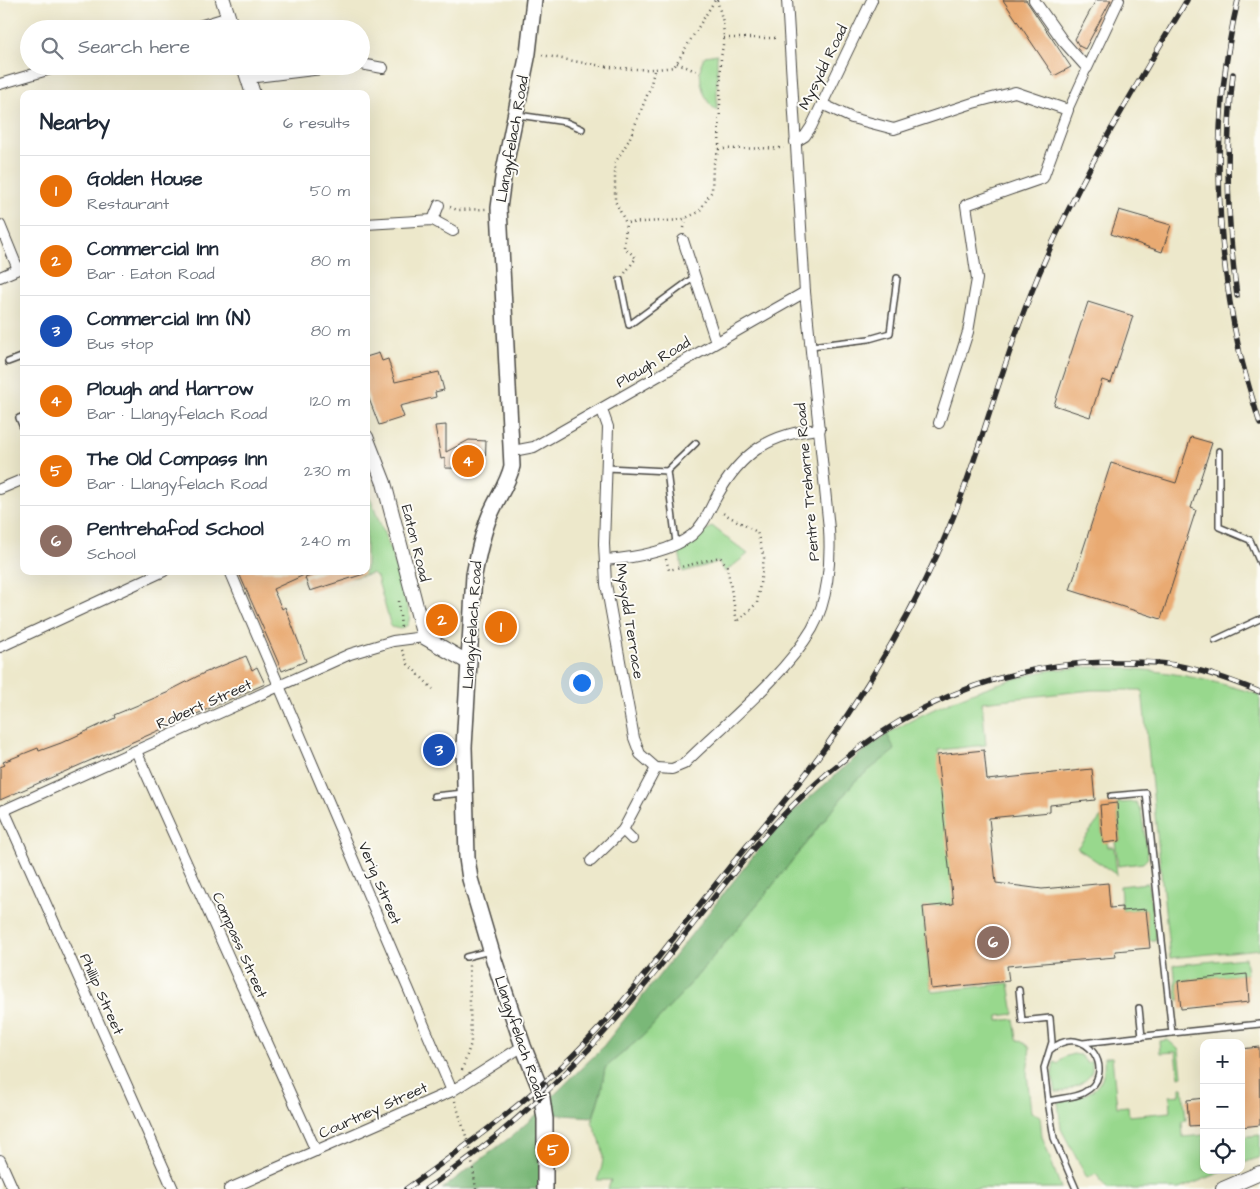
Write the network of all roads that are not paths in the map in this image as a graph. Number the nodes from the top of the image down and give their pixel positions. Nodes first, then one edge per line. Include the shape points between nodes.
1 (223, 0) edge
2 (534, 0) edge
3 (788, 0) edge
4 (872, 0) edge
5 (1034, 0) edge
6 (1119, 0) edge
7 (230, 20) edge
8 (370, 66) edge
9 (383, 68) dead end
10 (1087, 68) junction
11 (30, 75) edge
12 (247, 75) edge
13 (0, 84) edge
14 (252, 90) edge
15 (822, 104) junction
16 (1068, 110) junction
17 (515, 114) junction
18 (582, 129) dead end
19 (795, 145) junction
20 (439, 205) road end
21 (433, 220) junction
22 (370, 224) edge
23 (0, 225) edge
24 (453, 231) dead end
25 (683, 240) dead end
26 (20, 266) edge
27 (20, 268) edge
28 (0, 278) edge
29 (693, 278) junction
30 (897, 278) dead end
31 (620, 280) road end
32 (806, 292) junction
33 (716, 342) junction
34 (810, 346) junction
35 (20, 358) edge
36 (8, 362) dead end
37 (602, 410) junction
38 (939, 424) dead end
39 (820, 429) junction
40 (696, 443) dead end
41 (370, 448) edge
42 (513, 451) junction
43 (1219, 451) dead end
44 (607, 468) junction
45 (667, 471) junction
46 (20, 480) edge
47 (0, 489) edge
48 (676, 543) junction
49 (605, 560) junction
50 (1260, 563) edge
51 (155, 575) edge
52 (232, 575) edge
53 (1260, 619) edge
54 (424, 636) junction
55 (1215, 640) dead end
56 (0, 647) edge
57 (469, 663) junction
58 (280, 686) junction
59 (136, 752) junction
60 (656, 768) junction
61 (465, 793) junction
62 (434, 796) dead end
63 (1111, 796) dead end
64 (2, 811) edge
65 (623, 830) junction
66 (632, 839) dead end
67 (590, 861) dead end
68 (491, 951) junction
69 (466, 957) dead end
70 (1019, 990) dead end
71 (1139, 1008) dead end
72 (1260, 1024) edge
73 (1172, 1033) junction
74 (1142, 1037) junction
75 (1083, 1043) junction
76 (523, 1046) junction
77 (1050, 1050) junction
78 (452, 1091) junction
79 (1048, 1101) junction
80 (316, 1151) junction
81 (0, 1160) edge
82 (1260, 1173) edge
83 (13, 1189) edge
84 (173, 1189) edge
85 (229, 1189) edge
86 (545, 1189) edge
87 (1076, 1189) edge
88 (1223, 1189) edge

1 - 7 street
2 - 17 main road, Llangyfelach Road via 528,53
3 - 19 street, Pentre Treharne Road
4 - 15 street, Mysydd Road
5 - 10 street
6 - 10 street
8 - 9 street
10 - 16 street
11 - 13 street
12 - 14 street
15 - 16 street via 852,118 894,128 1015,92
15 - 19 street, Mysydd Road via 805,136
16 - 38 street via 1044,178 966,205 977,279 968,332
17 - 18 lane via 566,122
17 - 42 main road, Llangyfelach Road via 499,208
19 - 32 street, Pentre Treharne Road
20 - 21 street
21 - 22 street
21 - 24 street
23 - 26 street
25 - 29 street
27 - 28 street
29 - 31 lane via 628,325
29 - 33 street
30 - 34 lane via 890,333 869,339
32 - 33 street, Plough Road
32 - 34 street, Pentre Treharne Road
33 - 37 street, Plough Road
34 - 39 street, Pentre Treharne Road
35 - 36 lane
37 - 42 street, Plough Road via 534,447
37 - 44 street, Mysydd Terrace via 608,427
39 - 48 street via 795,431 753,450 729,476 699,528
39 - 60 street, Pentre Treharne Road via 830,557 828,580 813,628 781,670 684,764 672,769
40 - 45 lane
41 - 54 street, Eaton Road via 384,483
42 - 57 main road, Llangyfelach Road via 509,479 490,514 478,551
43 - 50 lane via 1219,527 1250,540
44 - 45 lane
44 - 49 street, Mysydd Terrace
45 - 48 lane
46 - 47 street
48 - 49 street
49 - 60 street, Mysydd Terrace via 606,584 634,738 640,754
51 - 56 street
52 - 58 street, Verig Street
53 - 55 lane
54 - 57 street
54 - 58 street, Robert Street via 350,654
57 - 61 main road, Llangyfelach Road
58 - 59 street, Robert Street
58 - 78 street, Verig Street
59 - 64 street, Robert Street
59 - 80 street, Compass Street
60 - 65 street
61 - 62 lane
61 - 68 main road, Llangyfelach Road via 470,879
63 - 73 lane via 1146,793
64 - 84 street, Phillip Street
65 - 66 street
65 - 67 street
68 - 69 lane
68 - 76 main road, Llangyfelach Road
70 - 77 lane via 1022,1021 1050,1018
71 - 74 lane
72 - 73 lane
73 - 74 lane
74 - 75 lane
75 - 77 lane via 1065,1041
75 - 79 lane via 1090,1048 1099,1064 1096,1081 1083,1093
76 - 78 street, Courtney Street
76 - 86 main road, Llangyfelach Road via 542,1100 545,1119
77 - 79 lane via 1044,1068
78 - 80 street, Courtney Street
79 - 87 lane via 1054,1138
80 - 85 street, Courtney Street
81 - 83 street
82 - 88 street

